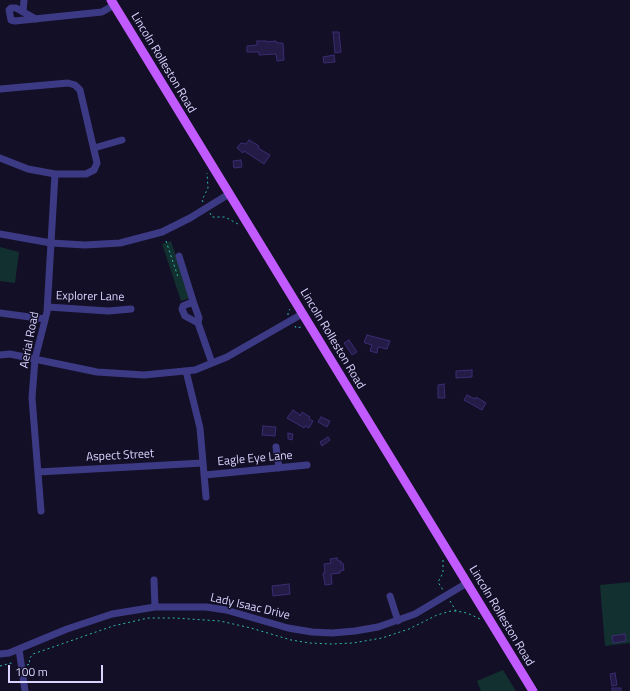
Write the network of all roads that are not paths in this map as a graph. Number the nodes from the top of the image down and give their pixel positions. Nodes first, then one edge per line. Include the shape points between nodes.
1 (24, 0) edge
2 (112, 3) edge
3 (23, 12) junction
4 (36, 19) junction
5 (0, 89) edge
6 (122, 140) dead end
7 (94, 148) junction
8 (0, 158) edge
9 (55, 174) junction
10 (229, 194) junction
11 (0, 234) edge
12 (51, 243) junction
13 (179, 256) dead end
14 (194, 304) junction
15 (48, 307) junction
16 (131, 309) dead end
17 (0, 313) edge
18 (302, 314) junction
19 (46, 319) junction
20 (198, 323) junction
21 (0, 355) edge
22 (35, 359) junction
23 (212, 363) junction
24 (186, 371) junction
25 (276, 447) dead end
26 (203, 463) junction
27 (307, 465) dead end
28 (279, 468) junction
29 (38, 472) junction
30 (204, 475) junction
31 (206, 497) dead end
32 (41, 511) dead end
33 (154, 580) dead end
34 (467, 583) junction
35 (390, 596) dead end
36 (155, 607) junction
37 (398, 621) junction
38 (19, 650) junction
39 (0, 654) edge
40 (24, 691) edge
41 (533, 691) edge

1 - 3 street
2 - 4 street via 102,12
2 - 10 main road, Lincoln Rolleston Road
3 - 4 street
3 - 4 street via 11,8 11,20
5 - 7 street via 68,83 75,85 80,90
6 - 7 street
7 - 9 street via 97,163 94,170 86,174
8 - 9 street via 28,169
9 - 12 street, Aerial Road
10 - 12 street via 162,232 120,243
10 - 18 main road, Lincoln Rolleston Road
11 - 12 street
12 - 15 street, Aerial Road
13 - 14 street
14 - 20 street via 199,318
14 - 20 street via 190,303 182,309 185,316
15 - 16 street, Explorer Lane via 108,311
15 - 19 street, Aerial Road
17 - 19 street
18 - 23 street
18 - 34 main road, Lincoln Rolleston Road
19 - 22 street, Aerial Road
20 - 23 street
21 - 22 street via 10,354
22 - 24 street via 97,372 144,375
22 - 29 street, Aerial Road via 32,398
23 - 24 street
24 - 26 street via 200,428
25 - 28 street
26 - 29 street, Aspect Street
26 - 30 street
27 - 28 street, Eagle Eye Lane
28 - 30 street, Eagle Eye Lane
29 - 32 street, Aerial Road
30 - 31 street
33 - 36 street
34 - 37 street, Lady Isaac Drive via 429,607
34 - 41 main road, Lincoln Rolleston Road
35 - 37 street
36 - 37 street, Lady Isaac Drive via 206,607 226,610 288,628 332,633 378,627
36 - 38 street, Lady Isaac Drive via 112,614 67,629
38 - 39 street, Lady Isaac Drive
38 - 40 street

